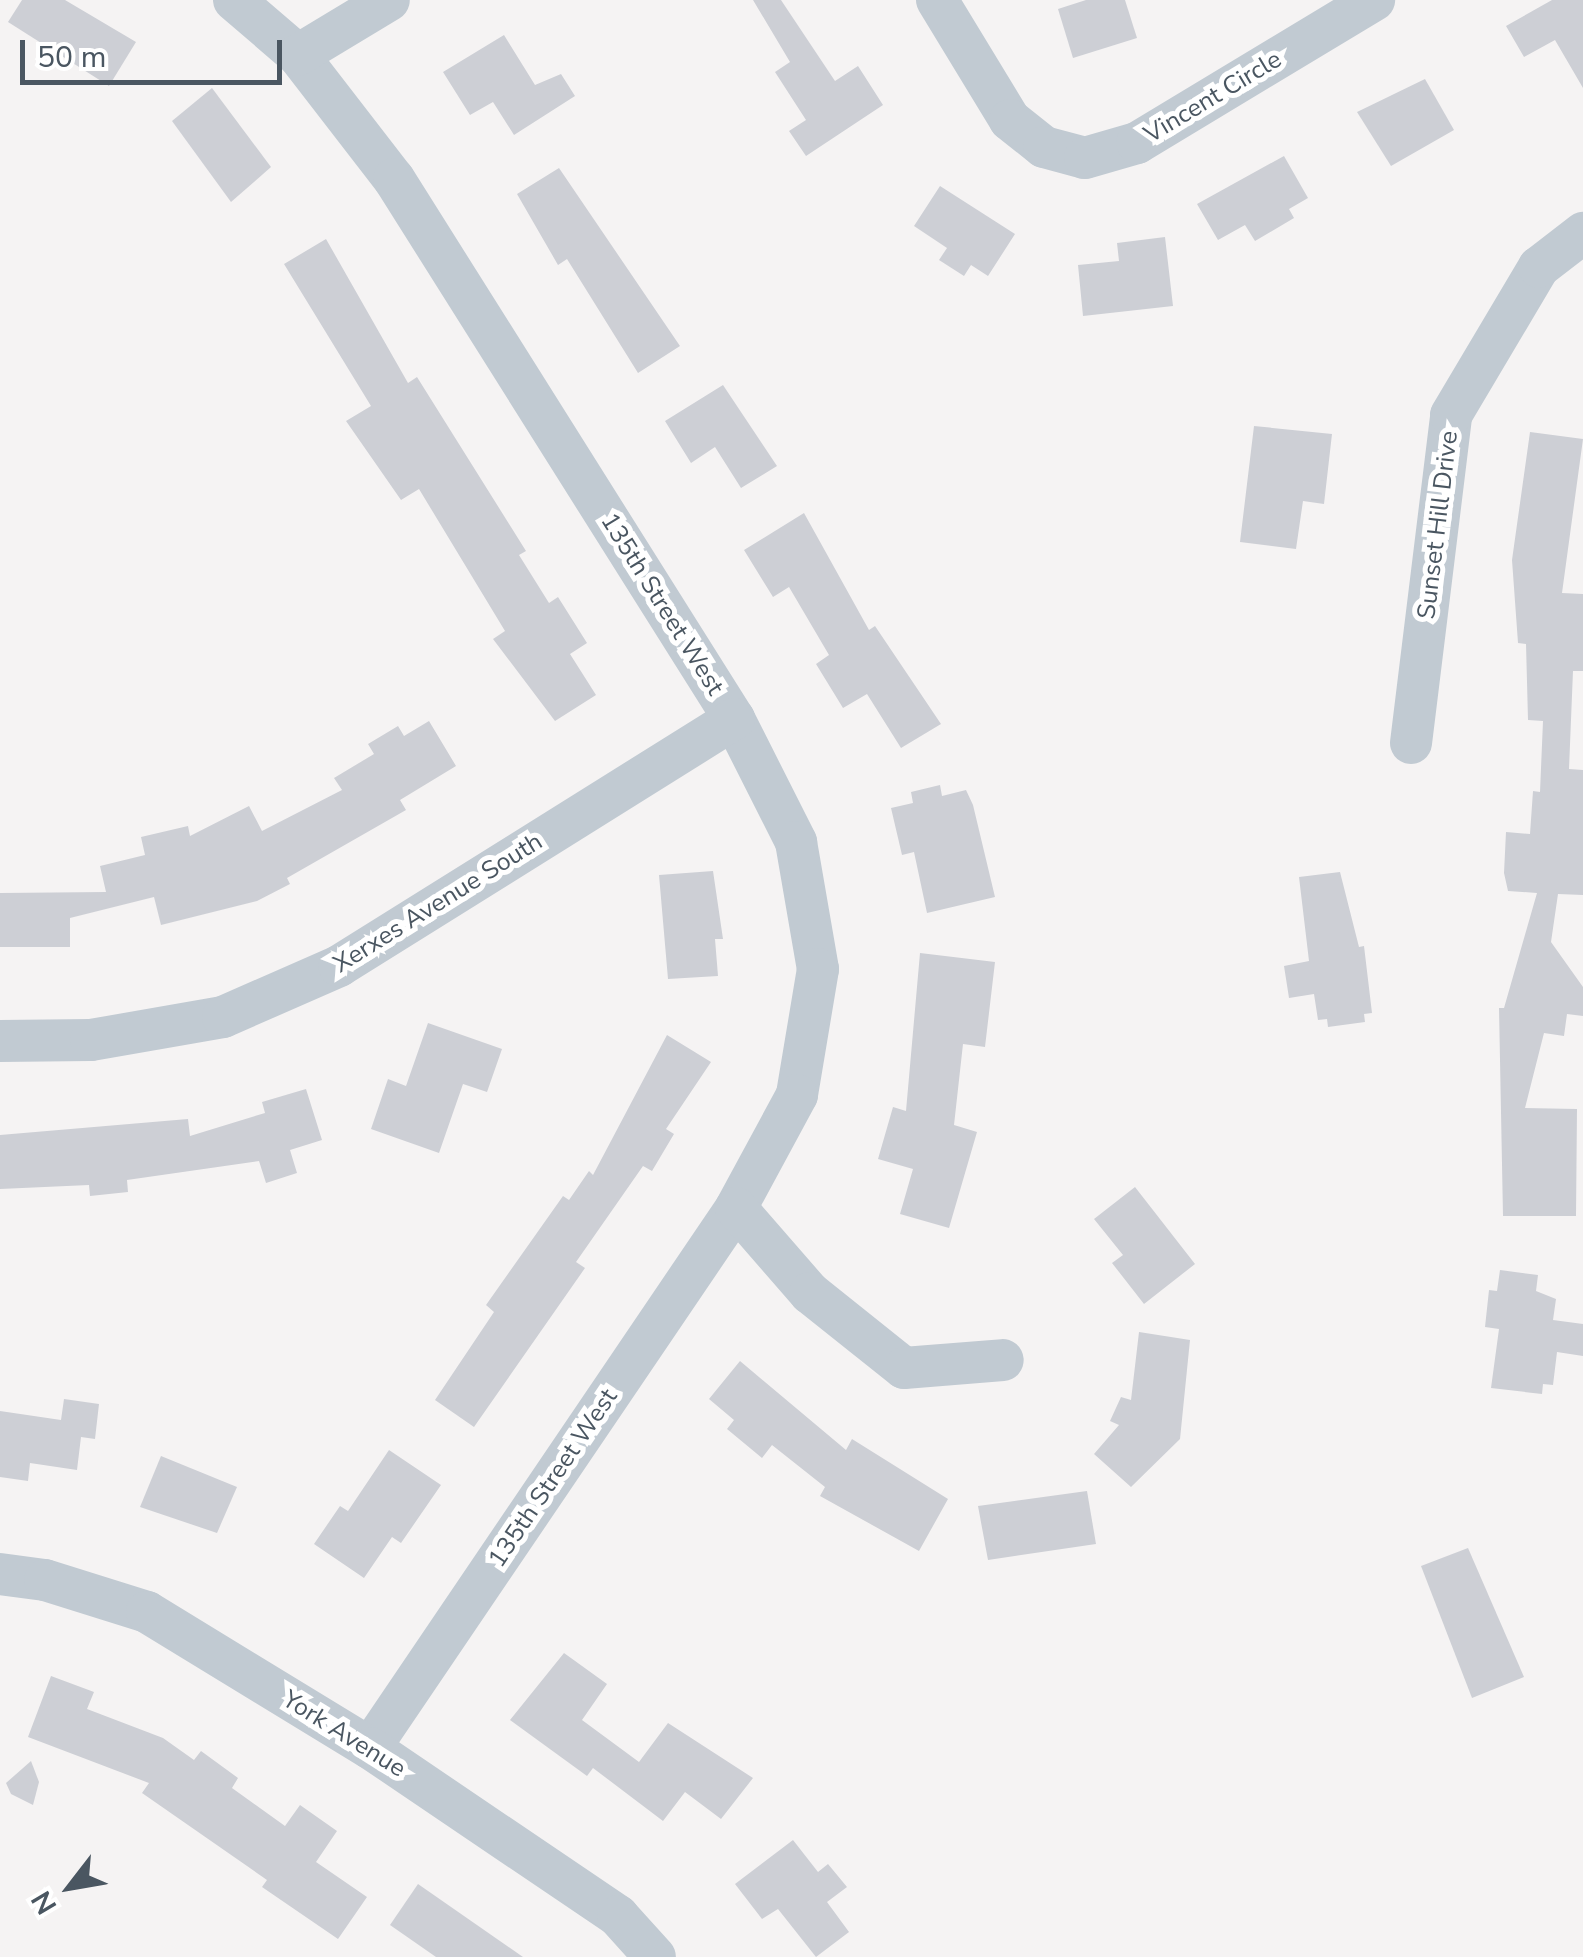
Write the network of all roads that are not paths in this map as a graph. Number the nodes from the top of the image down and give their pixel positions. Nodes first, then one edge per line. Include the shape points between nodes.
1 (234, 0) edge
2 (389, 0) edge
3 (937, 0) edge
4 (1374, 0) edge
5 (298, 55) junction
6 (1583, 233) edge
7 (734, 718) junction
8 (1410, 743) dead end
9 (0, 1041) edge
10 (736, 1208) junction
11 (1004, 1360) dead end
12 (0, 1574) edge
13 (370, 1748) junction
14 (655, 1957) edge

1 - 5 street, 135th Street West
2 - 5 street
3 - 4 street, Vincent Circle via 1010,120 1044,147 1085,158 1137,143
5 - 7 street, 135th Street West via 394,179
6 - 8 street, Sunset Hill Drive via 1539,266 1452,415
7 - 9 street, Xerxes Avenue South via 339,966 290,988 223,1017 91,1040
7 - 10 street, 135th Street West via 796,842 818,968 797,1095
10 - 11 street via 810,1293 904,1368
10 - 13 street, 135th Street West
12 - 13 street, York Avenue via 45,1580 147,1612
13 - 14 street, York Avenue via 618,1916

